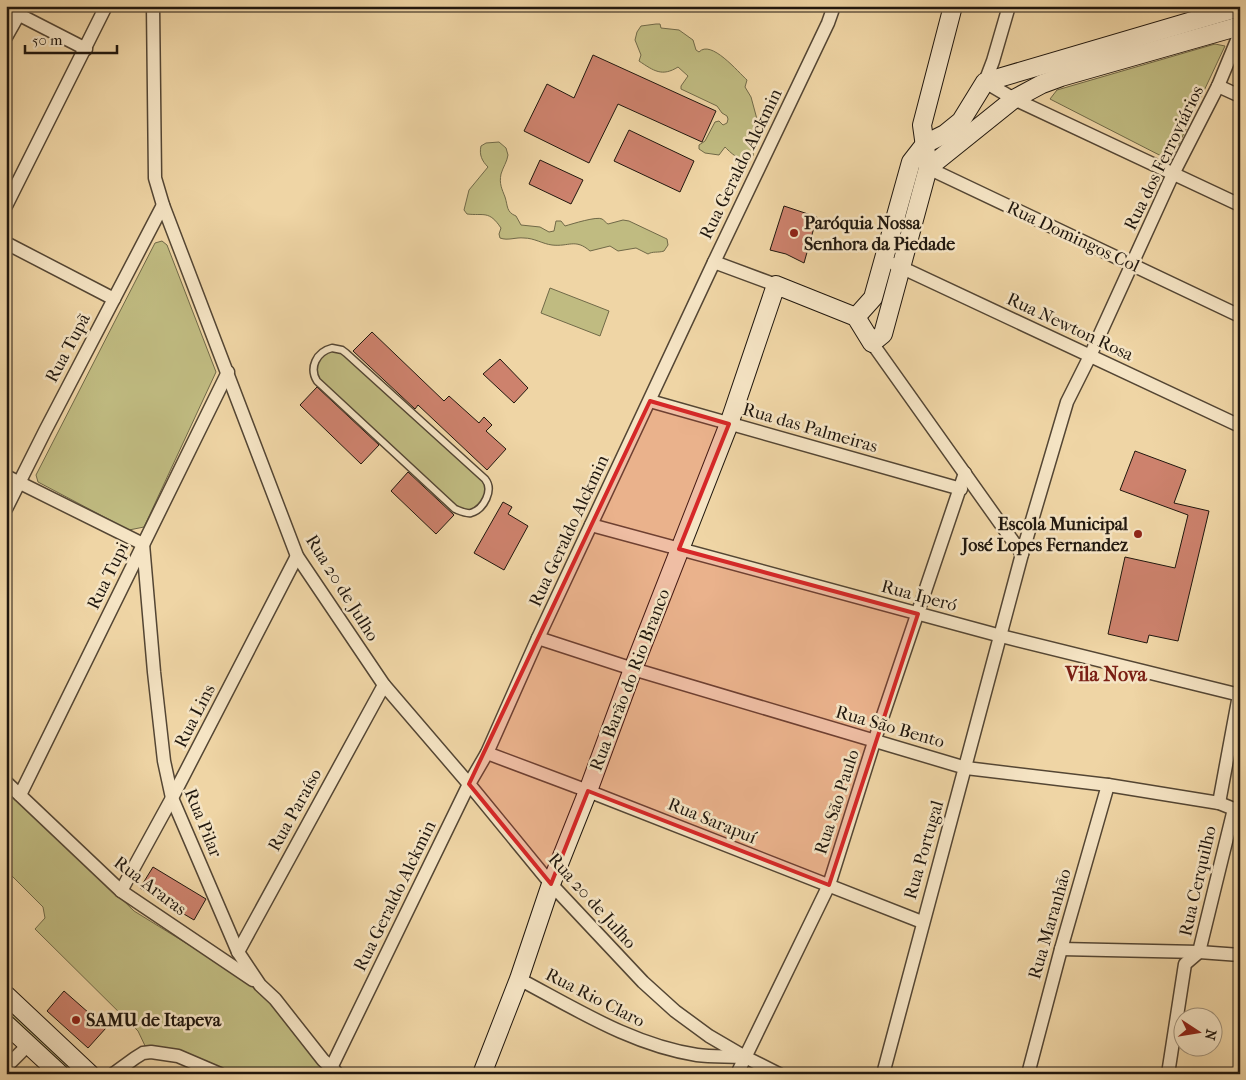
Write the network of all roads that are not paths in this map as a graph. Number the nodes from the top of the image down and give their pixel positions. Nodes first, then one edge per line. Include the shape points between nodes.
1 (106, 6) edge
2 (152, 6) edge
3 (834, 6) edge
4 (953, 6) edge
5 (1009, 6) edge
6 (1240, 7) edge
7 (6, 8) edge
8 (19, 14) junction
9 (1240, 26) edge
10 (1240, 33) edge
11 (6, 37) edge
12 (86, 49) junction
13 (985, 82) junction
14 (1218, 86) junction
15 (1240, 96) edge
16 (1014, 98) junction
17 (925, 144) junction
18 (928, 168) junction
19 (1173, 174) junction
20 (163, 205) junction
21 (1240, 205) edge
22 (6, 206) edge
23 (6, 243) edge
24 (884, 260) junction
25 (714, 262) junction
26 (1132, 264) junction
27 (902, 267) junction
28 (776, 285) junction
29 (114, 299) junction
30 (1240, 316) edge
31 (856, 317) junction
32 (872, 344) junction
33 (1090, 356) junction
34 (351, 358) joint
35 (228, 372) junction
36 (650, 401) junction
37 (729, 424) junction
38 (1240, 426) edge
39 (965, 474) junction
40 (6, 476) edge
41 (19, 483) junction
42 (961, 489) junction
43 (6, 509) edge
44 (591, 525) junction
45 (143, 544) junction
46 (679, 549) junction
47 (1022, 554) junction
48 (297, 556) junction
49 (918, 614) junction
50 (1001, 636) junction
51 (538, 638) junction
52 (633, 669) junction
53 (384, 685) junction
54 (1239, 695) edge
55 (874, 742) junction
56 (487, 753) junction
57 (966, 768) junction
58 (6, 782) edge
59 (469, 784) junction
60 (1108, 785) junction
61 (588, 791) junction
62 (20, 795) junction
63 (172, 798) junction
64 (1219, 803) junction
65 (1237, 809) edge
66 (551, 884) junction
67 (829, 886) junction
68 (121, 891) junction
69 (922, 922) junction
70 (1061, 949) junction
71 (238, 952) junction
72 (1199, 952) junction
73 (1240, 955) edge
74 (519, 979) junction
75 (260, 985) junction
76 (6, 995) edge
77 (6, 1024) edge
78 (28, 1044) junction
79 (745, 1057) junction
80 (6, 1067) edge
81 (334, 1071) edge
82 (85, 1072) edge
83 (60, 1074) edge
84 (113, 1074) edge
85 (220, 1074) edge
86 (482, 1074) edge
87 (737, 1074) edge
88 (779, 1074) edge
89 (883, 1074) edge
90 (1028, 1074) edge
91 (1168, 1074) edge

1 - 12 street
2 - 20 street, Rua 20 de Julho via 155,178
3 - 25 street, Rua Geraldo Alckmin
4 - 17 street via 922,125
5 - 13 street
6 - 13 street
7 - 8 street
8 - 11 street
8 - 12 street
9 - 16 street via 1061,77
10 - 14 street, Rua dos Ferroviários
12 - 22 street
13 - 16 street
13 - 17 street via 962,121
14 - 15 street
14 - 19 street, Rua dos Ferroviários
16 - 18 street
16 - 19 street
17 - 18 street
17 - 24 street via 911,162
18 - 26 street, Rua Domingos Col
18 - 27 street
19 - 21 street
19 - 26 street, Rua dos Ferroviários
20 - 29 street, Rua Tupã
20 - 35 street, Rua 20 de Julho
23 - 29 street
24 - 27 street, Rua Newton Rosa
24 - 31 street via 873,298
25 - 28 street
25 - 36 street, Rua Geraldo Alckmin
26 - 30 street, Rua Domingos Col
26 - 33 street, Rua dos Ferroviários
27 - 32 street via 882,334
27 - 33 street, Rua Newton Rosa
28 - 31 street
28 - 37 street, Rua Barão do Rio Branco
29 - 41 street, Rua Tupã
31 - 32 street
32 - 39 street
33 - 38 street, Rua Newton Rosa
33 - 47 street, Rua dos Ferroviários via 1068,402
34 - 34 lane via 342,350 322,352 313,368 317,381 455,509 465,513 477,510 485,501 489,484
35 - 45 street, Rua Tupi
35 - 48 street, Rua 20 de Julho
36 - 37 street, Rua das Palmeiras
36 - 44 street, Rua Geraldo Alckmin
37 - 42 street, Rua das Palmeiras
37 - 46 street, Rua Barão do Rio Branco
39 - 42 street, Rua São Paulo
39 - 47 street
40 - 41 street
41 - 43 street, Rua Tupã
41 - 45 street
42 - 49 street, Rua São Paulo
44 - 46 street, Rua Iperó
44 - 51 street, Rua Geraldo Alckmin
45 - 62 street, Rua Tupi
45 - 63 street, Rua Pilar via 164,761
46 - 49 street, Rua Iperó
46 - 52 street, Rua Barão do Rio Branco
47 - 50 street, Rua dos Ferroviários
48 - 53 street, Rua 20 de Julho
48 - 63 street, Rua Lins
49 - 50 street, Rua Iperó
49 - 55 street, Rua São Paulo
50 - 54 street, Rua Iperó
50 - 57 street, Rua Portugal
51 - 52 street, Rua São Bento
51 - 56 street, Rua Geraldo Alckmin
52 - 55 street, Rua São Bento
52 - 61 street, Rua Barão do Rio Branco
53 - 59 street, Rua 20 de Julho
53 - 71 street, Rua Paraíso
54 - 64 street
55 - 57 street, Rua São Bento
55 - 67 street, Rua São Paulo
56 - 59 street, Rua Geraldo Alckmin
56 - 61 street, Rua Sarapuí
57 - 60 street, Rua São Bento
57 - 69 street, Rua Portugal
58 - 62 street, Rua Araras
59 - 66 street, Rua 20 de Julho
59 - 81 street, Rua Geraldo Alckmin
60 - 64 street, Rua São Bento
60 - 70 street, Rua Maranhão
61 - 66 street, Rua Barão do Rio Branco
61 - 67 street, Rua Sarapuí
62 - 68 street, Rua Araras
63 - 68 street, Rua Lins
63 - 71 street, Rua Pilar
64 - 65 street, Rua São Bento
65 - 72 street, Rua Cerquilho
66 - 74 street, Rua Barão do Rio Branco
66 - 79 street, Rua 20 de Julho via 612,951 668,1005 709,1036
67 - 69 street, Rua Sarapuí
67 - 79 street, Rua São Paulo
68 - 75 street, Rua Araras
69 - 89 street, Rua Portugal
70 - 72 street
70 - 90 street, Rua Maranhão
71 - 75 street, Rua Pilar
72 - 73 street
72 - 91 street, Rua Cerquilho via 1184,964
74 - 79 street, Rua Rio Claro via 609,1028 649,1044 697,1055
74 - 86 street, Rua Barão do Rio Branco
75 - 81 street, Rua Pilar
76 - 82 street
77 - 78 street
78 - 80 street
78 - 83 street
79 - 87 street, Rua São Paulo
79 - 88 street, Rua 20 de Julho
84 - 85 street via 134,1058 151,1052 178,1056

